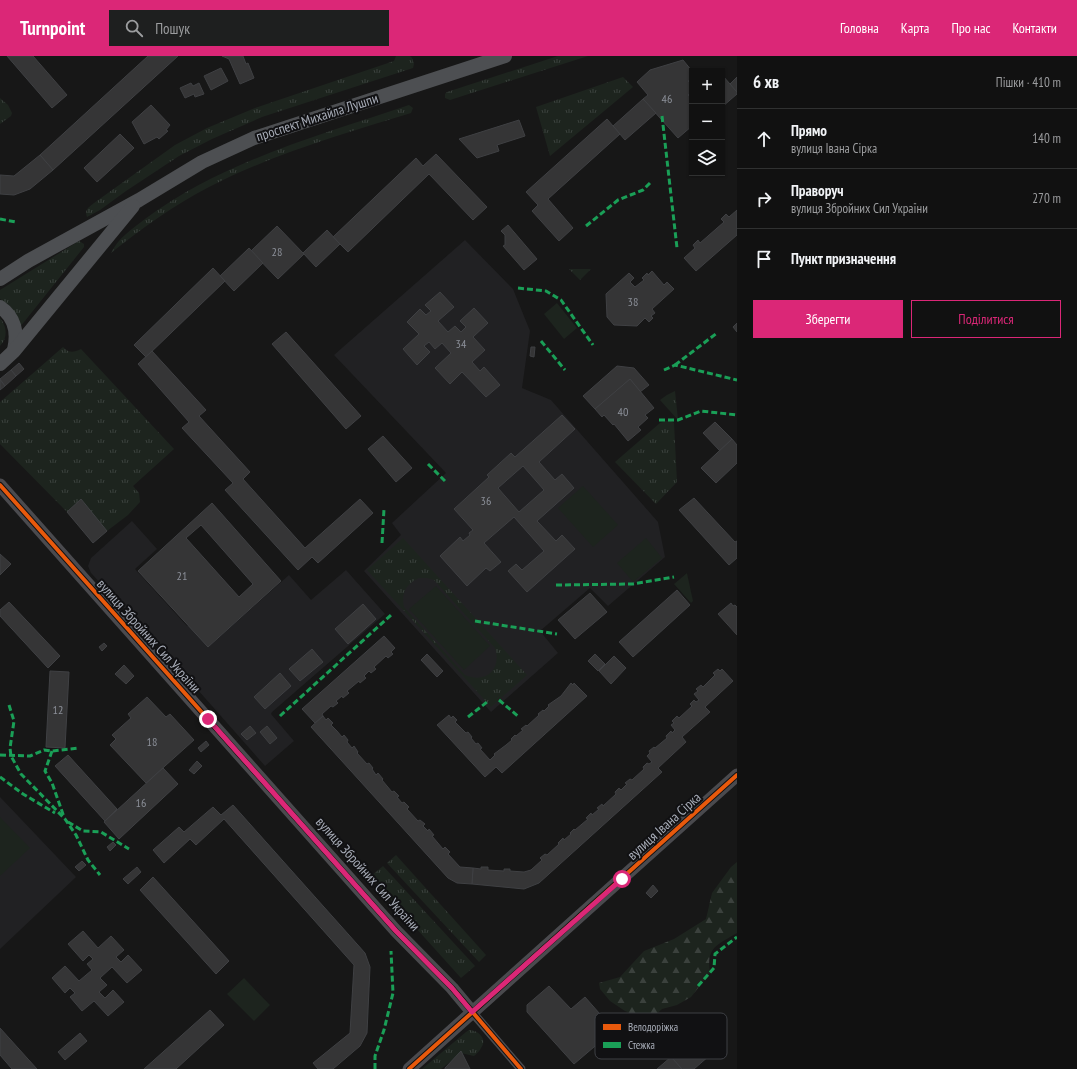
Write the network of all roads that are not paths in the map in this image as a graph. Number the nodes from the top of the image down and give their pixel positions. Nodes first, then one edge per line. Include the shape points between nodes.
1 (505, 56) edge
2 (139, 200) junction
3 (0, 279) edge
4 (0, 307) edge
5 (14, 351) junction
6 (0, 364) edge
7 (0, 485) edge
8 (737, 775) edge
9 (472, 1012) junction
10 (409, 1069) edge
11 (521, 1069) edge

1 - 2 main road, проспект Михайла Лушпи via 254,138 202,162
2 - 3 main road, проспект Михайла Лушпи
2 - 5 main road, проспект Михайла Лушпи
4 - 5 main road via 12,319 16,329
5 - 6 main road, проспект Михайла Лушпи
7 - 9 street, вулиця Збройних Сил України via 396,931
8 - 9 street, вулиця Івана Сірка
9 - 10 street, вулиця Івана Сірка
9 - 11 street, вулиця Збройних Сил України

